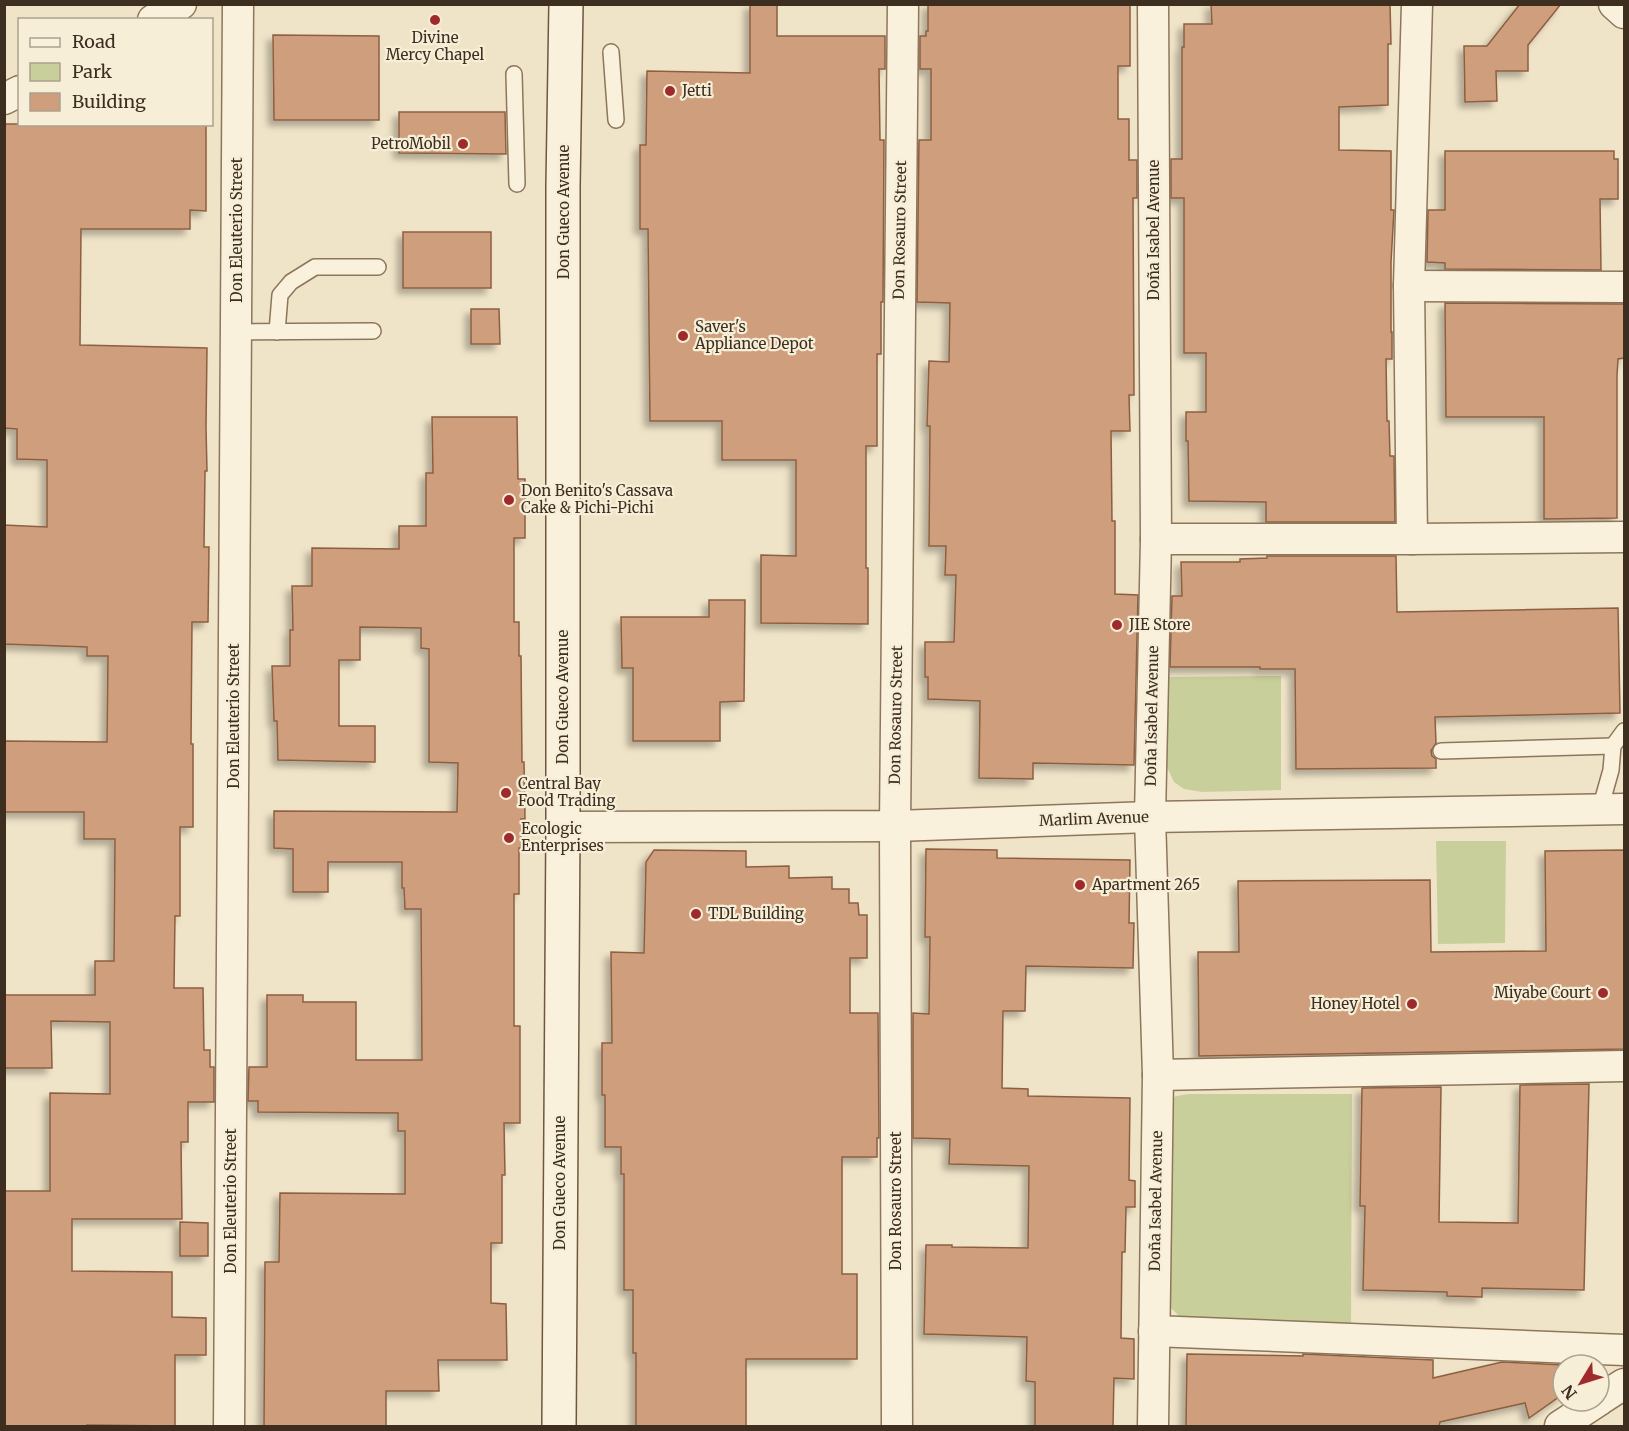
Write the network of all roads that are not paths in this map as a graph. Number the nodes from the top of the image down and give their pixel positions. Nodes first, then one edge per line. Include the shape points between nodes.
1 (181, 4) edge
2 (238, 4) edge
3 (566, 4) edge
4 (903, 4) edge
5 (1153, 4) edge
6 (1417, 4) edge
7 (1614, 4) edge
8 (1624, 14) edge
9 (156, 18) edge
10 (611, 52) dead end
11 (514, 74) dead end
12 (18, 92) edge
13 (4, 99) edge
14 (616, 120) dead end
15 (517, 184) dead end
16 (378, 267) dead end
17 (1409, 286) junction
18 (1624, 286) edge
19 (373, 331) dead end
20 (236, 332) junction
21 (278, 332) junction
22 (1624, 537) edge
23 (1156, 538) junction
24 (1413, 539) junction
25 (1624, 731) edge
26 (1613, 746) junction
27 (1441, 751) dead end
28 (1612, 809) edge
29 (1150, 816) junction
30 (895, 826) junction
31 (563, 827) junction
32 (1624, 1066) edge
33 (1158, 1076) junction
34 (1154, 1331) junction
35 (1624, 1350) edge
36 (1624, 1384) edge
37 (1611, 1393) edge
38 (1580, 1413) edge
39 (230, 1426) edge
40 (559, 1426) edge
41 (897, 1426) edge
42 (1153, 1426) edge
43 (1560, 1426) edge

1 - 9 street
2 - 20 street, Don Eleuterio Street
3 - 31 main road, Don Gueco Avenue
4 - 30 street, Don Rosauro Street
5 - 23 street, Doña Isabel Avenue
6 - 17 street
7 - 8 street
10 - 14 lane
11 - 15 lane
12 - 13 street
16 - 21 lane via 315,267 291,282 280,295
17 - 18 street
17 - 24 street
19 - 21 lane
20 - 21 lane
20 - 39 street, Don Eleuterio Street
22 - 24 street
23 - 24 street
23 - 29 street, Doña Isabel Avenue
25 - 26 lane
26 - 27 lane
26 - 28 lane
28 - 29 street, Marlim Avenue
29 - 30 street, Marlim Avenue
29 - 33 street, Doña Isabel Avenue
30 - 31 street, Marlim Avenue
30 - 41 street, Don Rosauro Street
31 - 40 main road, Don Gueco Avenue
32 - 33 street
33 - 34 street, Doña Isabel Avenue
34 - 35 street
34 - 42 street, Doña Isabel Avenue
36 - 37 street
38 - 43 street

